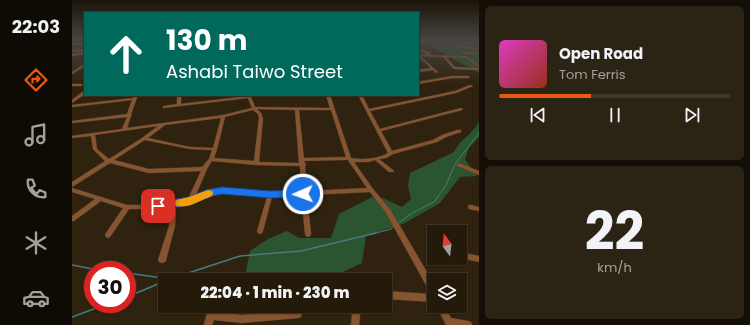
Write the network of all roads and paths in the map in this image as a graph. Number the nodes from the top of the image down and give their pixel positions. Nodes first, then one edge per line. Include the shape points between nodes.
1 (447, 54) edge
2 (456, 54) edge
3 (419, 56) edge
4 (84, 66) edge
5 (479, 66) edge
6 (433, 69) junction
7 (479, 69) edge
8 (419, 71) edge
9 (437, 72) dead end
10 (72, 73) edge
11 (468, 77) dead end
12 (419, 84) edge
13 (72, 85) edge
14 (81, 85) dead end
15 (472, 86) dead end
16 (84, 93) edge
17 (179, 96) edge
18 (213, 96) edge
19 (248, 96) edge
20 (328, 96) edge
21 (361, 96) edge
22 (135, 97) edge
23 (215, 101) junction
24 (72, 102) edge
25 (179, 105) junction
26 (72, 106) edge
27 (164, 107) dead end
28 (254, 109) junction
29 (297, 109) junction
30 (332, 109) junction
31 (461, 109) dead end
32 (368, 110) junction
33 (130, 115) junction
34 (223, 116) junction
35 (72, 122) edge
36 (165, 124) junction
37 (124, 130) junction
38 (380, 130) junction
39 (460, 131) dead end
40 (93, 134) junction
41 (72, 136) edge
42 (144, 139) junction
43 (215, 149) junction
44 (391, 153) junction
45 (211, 159) junction
46 (350, 159) junction
47 (376, 159) junction
48 (109, 161) junction
49 (256, 163) junction
50 (303, 163) junction
51 (459, 165) dead end
52 (204, 169) junction
53 (391, 171) dead end
54 (479, 173) edge
55 (72, 185) edge
56 (72, 190) edge
57 (371, 190) junction
58 (303, 194) junction
59 (270, 195) junction
60 (100, 198) junction
61 (190, 201) junction
62 (173, 204) junction
63 (127, 207) junction
64 (471, 207) dead end
65 (479, 209) edge
66 (72, 219) edge
67 (260, 231) dead end
68 (308, 234) dead end
69 (108, 235) dead end
70 (467, 256) edge
71 (479, 259) edge
72 (162, 260) dead end
73 (427, 279) edge
74 (392, 295) edge
75 (427, 298) edge
76 (356, 313) edge
77 (445, 313) edge
78 (298, 314) dead end
79 (210, 315) joint
80 (450, 323) edge
81 (208, 325) edge
82 (355, 325) edge
83 (468, 325) edge

1 - 7 street via 454,68
2 - 5 street via 469,58
3 - 6 street
4 - 10 street
6 - 8 street
6 - 9 street
11 - 12 street via 452,77
13 - 14 street
15 - 32 street via 456,92
16 - 24 street
17 - 25 street
18 - 23 street
19 - 23 street
19 - 28 street
20 - 30 street
21 - 32 street
22 - 26 street
22 - 33 street
23 - 25 street
25 - 27 street
28 - 29 street
28 - 34 street
28 - 49 street via 261,118
29 - 30 street
29 - 50 street
30 - 46 street
31 - 38 street
32 - 38 street
33 - 35 street
33 - 37 street
34 - 36 street
34 - 43 street
36 - 37 street
36 - 42 street
37 - 40 street
38 - 44 street
39 - 44 street
40 - 41 street
40 - 48 street via 96,152
42 - 43 street via 190,148
42 - 48 street
43 - 45 street
44 - 47 street
45 - 49 street
45 - 52 street
46 - 47 street
46 - 50 street
46 - 57 street
47 - 53 street
48 - 52 street via 149,171
48 - 55 street
49 - 50 street
50 - 58 street
51 - 54 street
52 - 61 street
56 - 60 street
57 - 58 street
57 - 73 street via 388,211
58 - 59 street
58 - 68 street
59 - 61 street via 222,191
59 - 67 street
60 - 63 street
60 - 66 street
61 - 62 street
62 - 63 street
62 - 72 street via 172,226
63 - 69 street
64 - 65 street
70 - 71 street
74 - 75 street
76 - 82 street
77 - 80 street
78 - 79 street via 242,319
79 - 81 street
80 - 83 street

